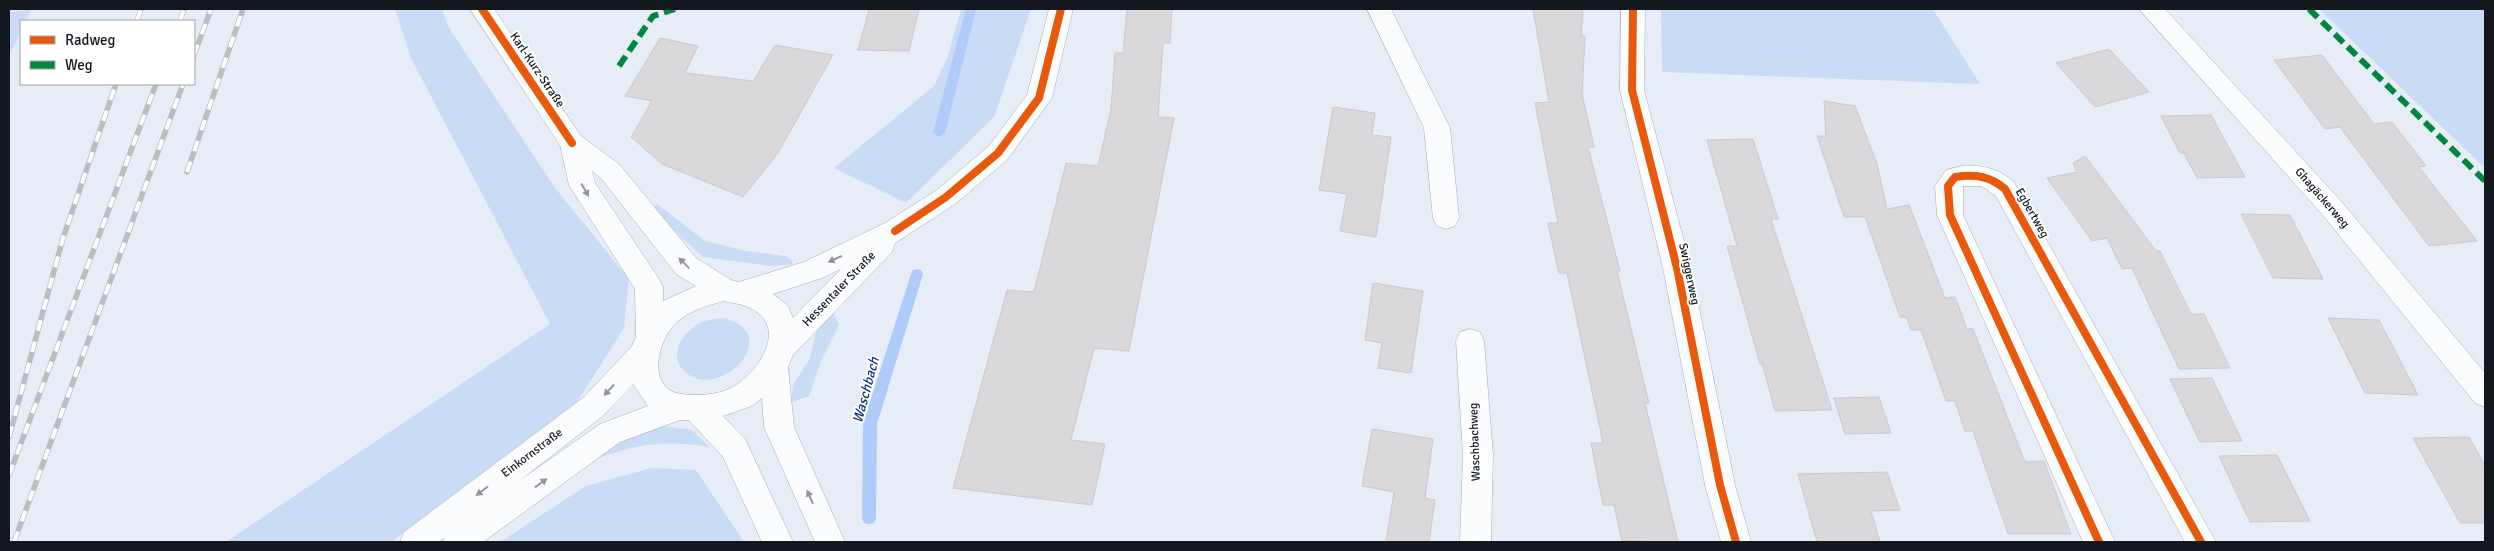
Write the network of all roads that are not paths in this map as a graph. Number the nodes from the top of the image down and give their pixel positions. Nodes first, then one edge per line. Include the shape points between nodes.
1 (482, 9) edge
2 (1062, 9) edge
3 (1379, 9) edge
4 (1633, 9) edge
5 (2151, 9) edge
6 (572, 143) junction
7 (1446, 218) dead end
8 (895, 231) junction
9 (734, 291) junction
10 (1470, 341) dead end
11 (646, 345) junction
12 (779, 357) junction
13 (2485, 394) edge
14 (689, 408) junction
15 (415, 542) edge
16 (458, 542) edge
17 (778, 542) edge
18 (830, 542) edge
19 (1476, 542) edge
20 (1736, 542) edge
21 (2099, 542) edge
22 (2201, 542) edge

1 - 6 street, Karl-Kurz-Straße
2 - 8 street, Hessentaler Straße via 1039,98 998,153 946,197
3 - 7 street via 1437,128
4 - 20 street, Swiggerweg via 1632,90 1677,268 1720,485
5 - 13 street, Ghagäckerweg via 2331,207
9 -> 6 street, Karl-Kurz-Straße via 686,266 610,171
6 -> 11 street, Karl-Kurz-Straße via 582,185 649,287
8 -> 9 street, Hessentaler Straße via 812,270
8 - 12 street, Hessentaler Straße
9 - 11 street via 703,294 682,303 663,317
9 - 12 street via 762,299 775,310 784,327
10 - 19 street, Waschbachweg via 1478,455
11 - 14 street via 643,373 652,390 663,400
11 -> 15 street, Einkornstraße via 594,406
12 - 14 street via 759,386 736,400 717,406
18 -> 12 street via 779,427
16 -> 14 street via 610,433
14 - 17 street via 734,448
21 - 22 street, Egbertweg via 1950,215 1948,186 1955,177 1972,174 1994,179 2005,189

